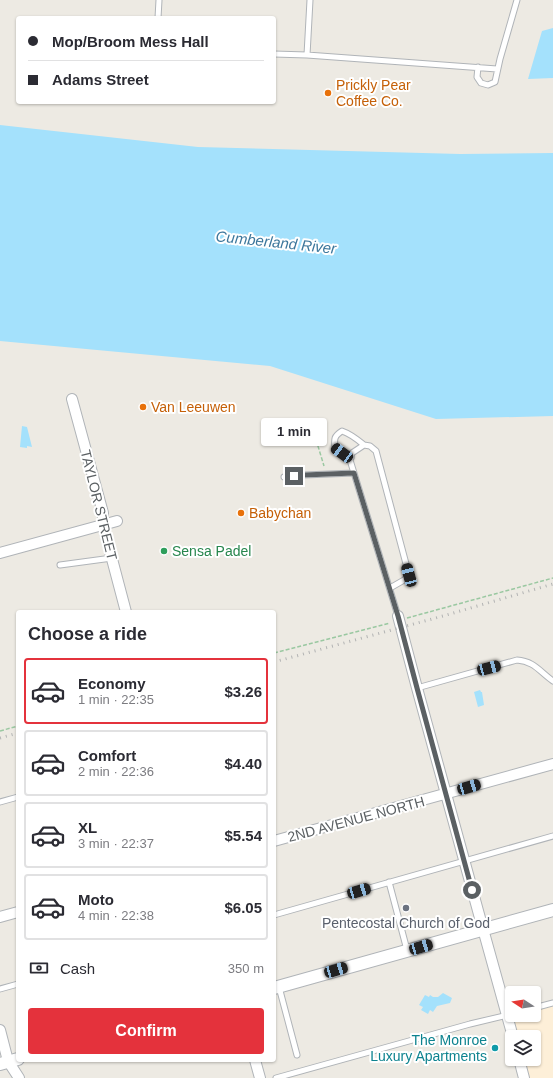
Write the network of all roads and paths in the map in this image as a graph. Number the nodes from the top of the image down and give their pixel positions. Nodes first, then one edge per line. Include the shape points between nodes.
1 (159, 0) edge
2 (310, 0) edge
3 (517, 0) edge
4 (158, 16) edge
5 (276, 54) edge
6 (307, 55) junction
7 (478, 67) junction
8 (497, 69) junction
9 (72, 399) dead end
10 (287, 420) dead end
11 (364, 445) junction
12 (351, 458) junction
13 (324, 466) dead end
14 (354, 473) junction
15 (284, 477) dead end
16 (117, 521) dead end
17 (103, 525) junction
18 (0, 553) edge
19 (112, 558) junction
20 (60, 565) dead end
21 (553, 578) edge
22 (390, 588) junction
23 (125, 610) edge
24 (399, 618) junction
25 (276, 652) edge
26 (553, 681) edge
27 (417, 688) junction
28 (16, 727) edge
29 (0, 731) edge
30 (553, 764) edge
31 (446, 794) junction
32 (16, 798) edge
33 (0, 802) edge
34 (553, 836) edge
35 (276, 840) edge
36 (464, 861) junction
37 (389, 882) junction
38 (553, 910) edge
39 (16, 913) edge
40 (276, 914) edge
41 (0, 917) edge
42 (483, 929) junction
43 (407, 950) junction
44 (16, 985) edge
45 (276, 987) edge
46 (0, 989) edge
47 (505, 999) edge
48 (553, 1003) edge
49 (541, 1006) edge
50 (505, 1016) edge
51 (0, 1030) edge
52 (297, 1055) dead end
53 (9, 1061) edge
54 (256, 1062) edge
55 (521, 1066) edge
56 (19, 1078) edge
57 (260, 1078) edge
58 (276, 1078) edge
59 (524, 1078) edge

1 - 4 lane
2 - 6 lane
3 - 8 lane
5 - 6 lane
6 - 7 lane
7 - 8 lane
7 - 8 lane via 477,77 481,83 488,85 495,82
9 - 17 street, TAYLOR STREET via 103,514
10 - 13 path via 311,423
11 - 12 lane via 352,453
11 - 12 lane via 348,433 342,431 336,434 335,448
11 - 22 lane via 376,451 409,575
12 - 14 lane
14 - 15 lane
14 - 22 lane
16 - 17 street
17 - 18 street
17 - 19 street, TAYLOR STREET
19 - 20 lane
19 - 23 street, TAYLOR STREET
21 - 24 path
22 - 24 lane
24 - 25 path
24 - 27 street
26 - 27 lane via 529,662 517,660
27 - 31 street
28 - 29 path
30 - 31 street, 2ND AVENUE NORTH
31 - 35 street, 2ND AVENUE NORTH
31 - 36 street
32 - 33 lane
34 - 36 lane
36 - 37 lane
36 - 42 street
37 - 40 lane
37 - 43 lane
38 - 42 street
39 - 41 street
42 - 43 street
42 - 47 street
43 - 45 street
44 - 46 lane
45 - 52 lane
48 - 49 lane
50 - 58 lane
51 - 53 street
53 - 56 street
54 - 57 street
55 - 59 street

